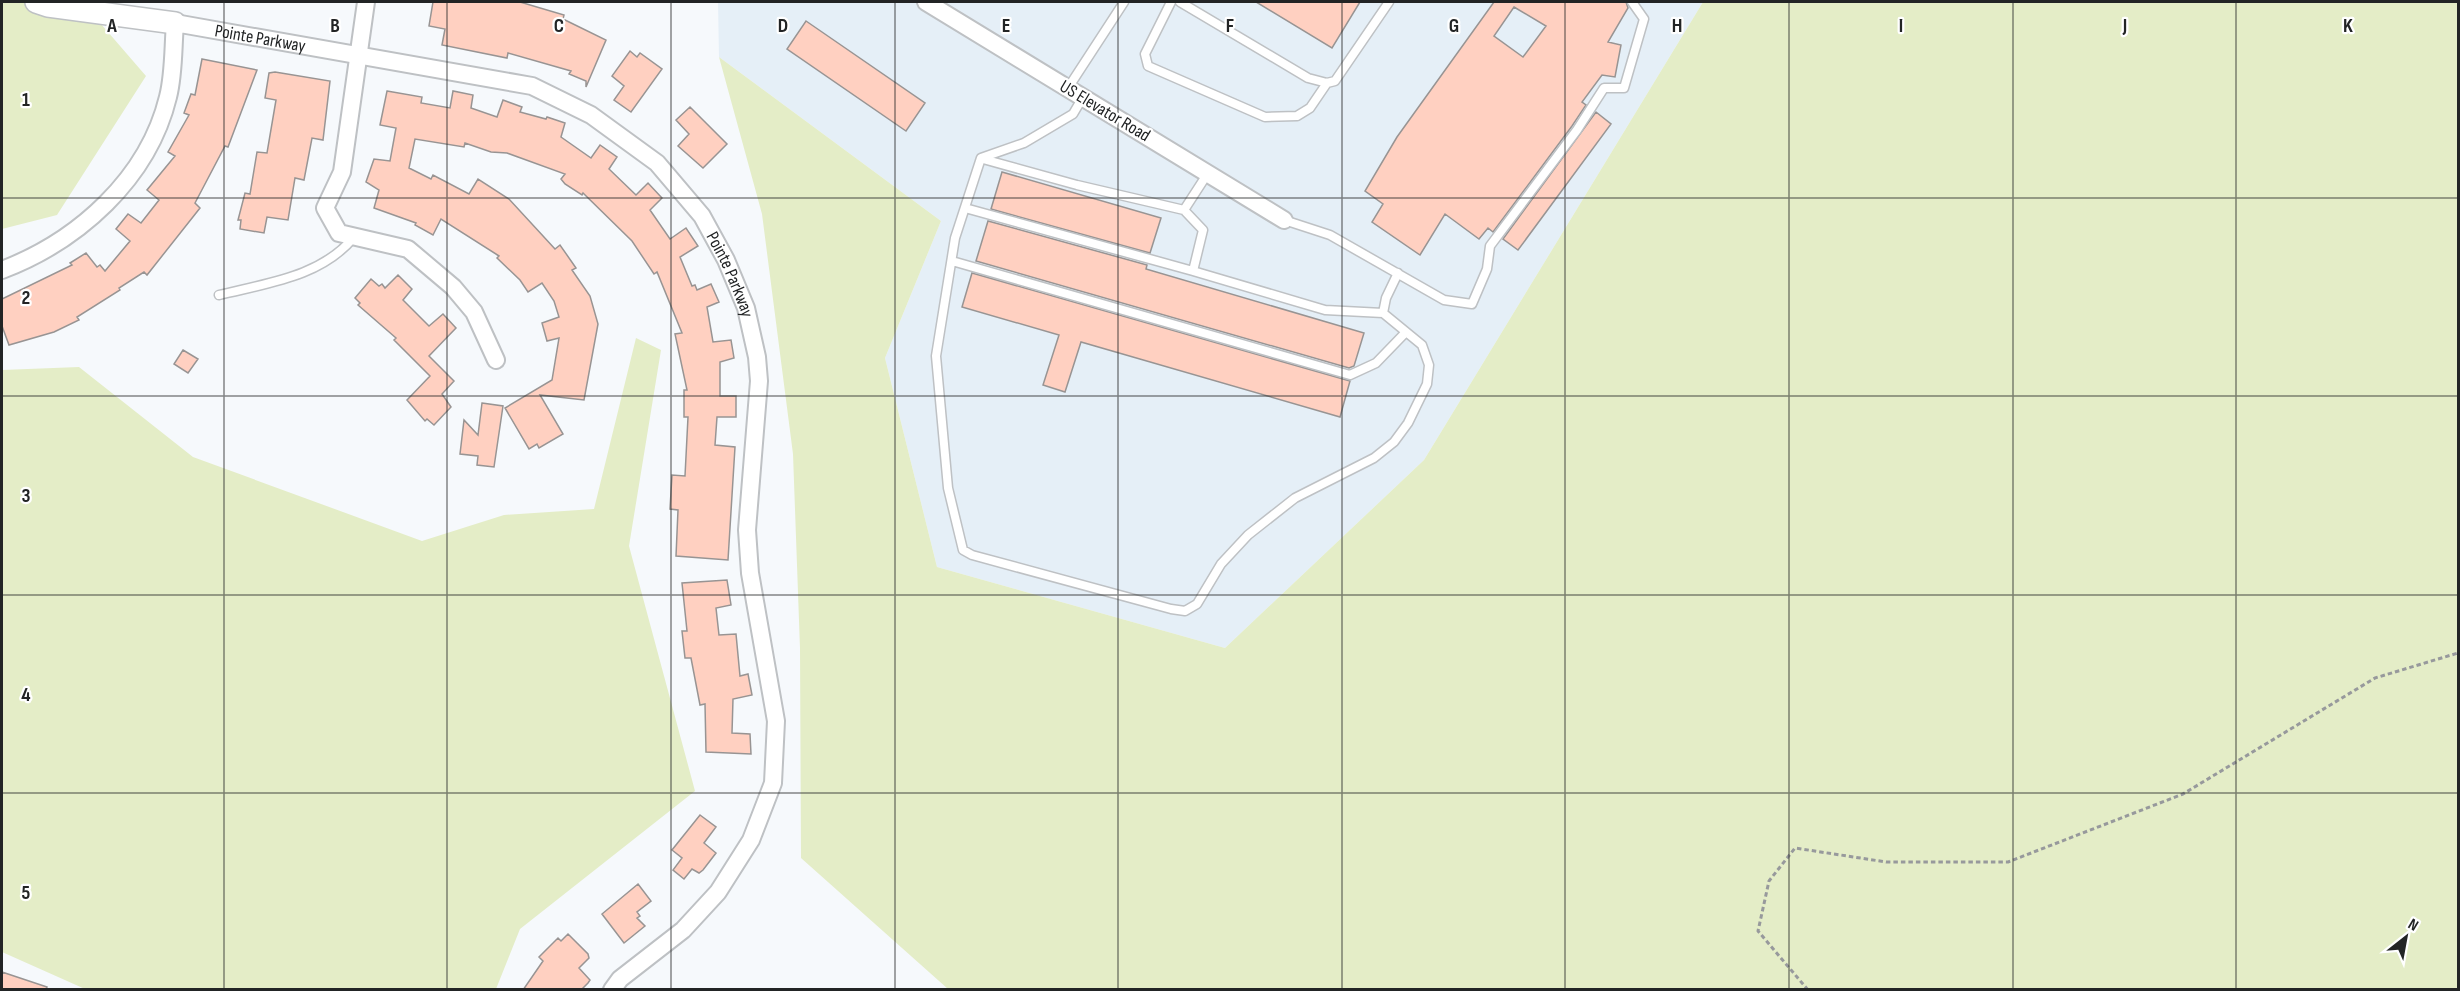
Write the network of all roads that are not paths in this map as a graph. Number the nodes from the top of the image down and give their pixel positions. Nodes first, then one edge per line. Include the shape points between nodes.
1 (36, 2) edge
2 (366, 2) edge
3 (926, 2) edge
4 (1124, 2) edge
5 (1171, 2) edge
6 (1180, 2) edge
7 (1389, 2) edge
8 (1632, 2) edge
9 (175, 23) junction
10 (357, 55) junction
11 (1326, 83) junction
12 (1068, 88) junction
13 (1083, 97) junction
14 (981, 158) junction
15 (1208, 173) junction
16 (965, 208) junction
17 (1184, 210) junction
18 (1284, 220) joint
19 (354, 237) junction
20 (952, 261) junction
21 (2, 270) edge
22 (1193, 271) junction
23 (1398, 273) junction
24 (219, 295) dead end
25 (1383, 313) junction
26 (1406, 332) junction
27 (496, 360) dead end
28 (612, 990) edge

1 - 9 street, Pointe Parkway
2 - 10 street
3 - 12 street, US Elevator Road
4 - 12 lane
5 - 11 lane via 1145,54 1148,66 1265,117 1297,117 1310,108
6 - 11 lane via 1308,78
7 - 11 lane via 1335,81
8 - 23 lane via 1644,19 1624,88 1604,88 1490,246 1472,304 1444,300
9 - 10 street, Pointe Parkway
9 - 21 street via 169,96 136,167 84,224 42,253
10 - 19 street via 342,172 325,208 339,233
10 - 28 street, Pointe Parkway via 532,86 608,126 657,163 688,197 715,237 746,308 759,381 747,530 750,573 776,721 773,783 751,840 718,892 683,930 620,979
12 - 13 street, US Elevator Road
13 - 14 lane via 1073,114 1024,143
13 - 15 street, US Elevator Road
14 - 16 lane
14 - 17 lane
15 - 17 lane
15 - 18 street, US Elevator Road
16 - 20 lane
16 - 22 lane
17 - 22 lane via 1203,230
18 - 23 lane via 1330,235
19 - 24 lane via 340,253 306,272
19 - 27 street via 408,249 453,287 474,312
20 - 26 lane via 1350,375 1376,363
20 - 26 lane via 936,356 948,488 963,550 1171,609 1185,610 1197,604 1221,564 1248,535 1296,498 1374,458 1394,442 1427,384 1429,365 1422,345
22 - 25 lane via 1325,310
23 - 25 lane
25 - 26 lane

